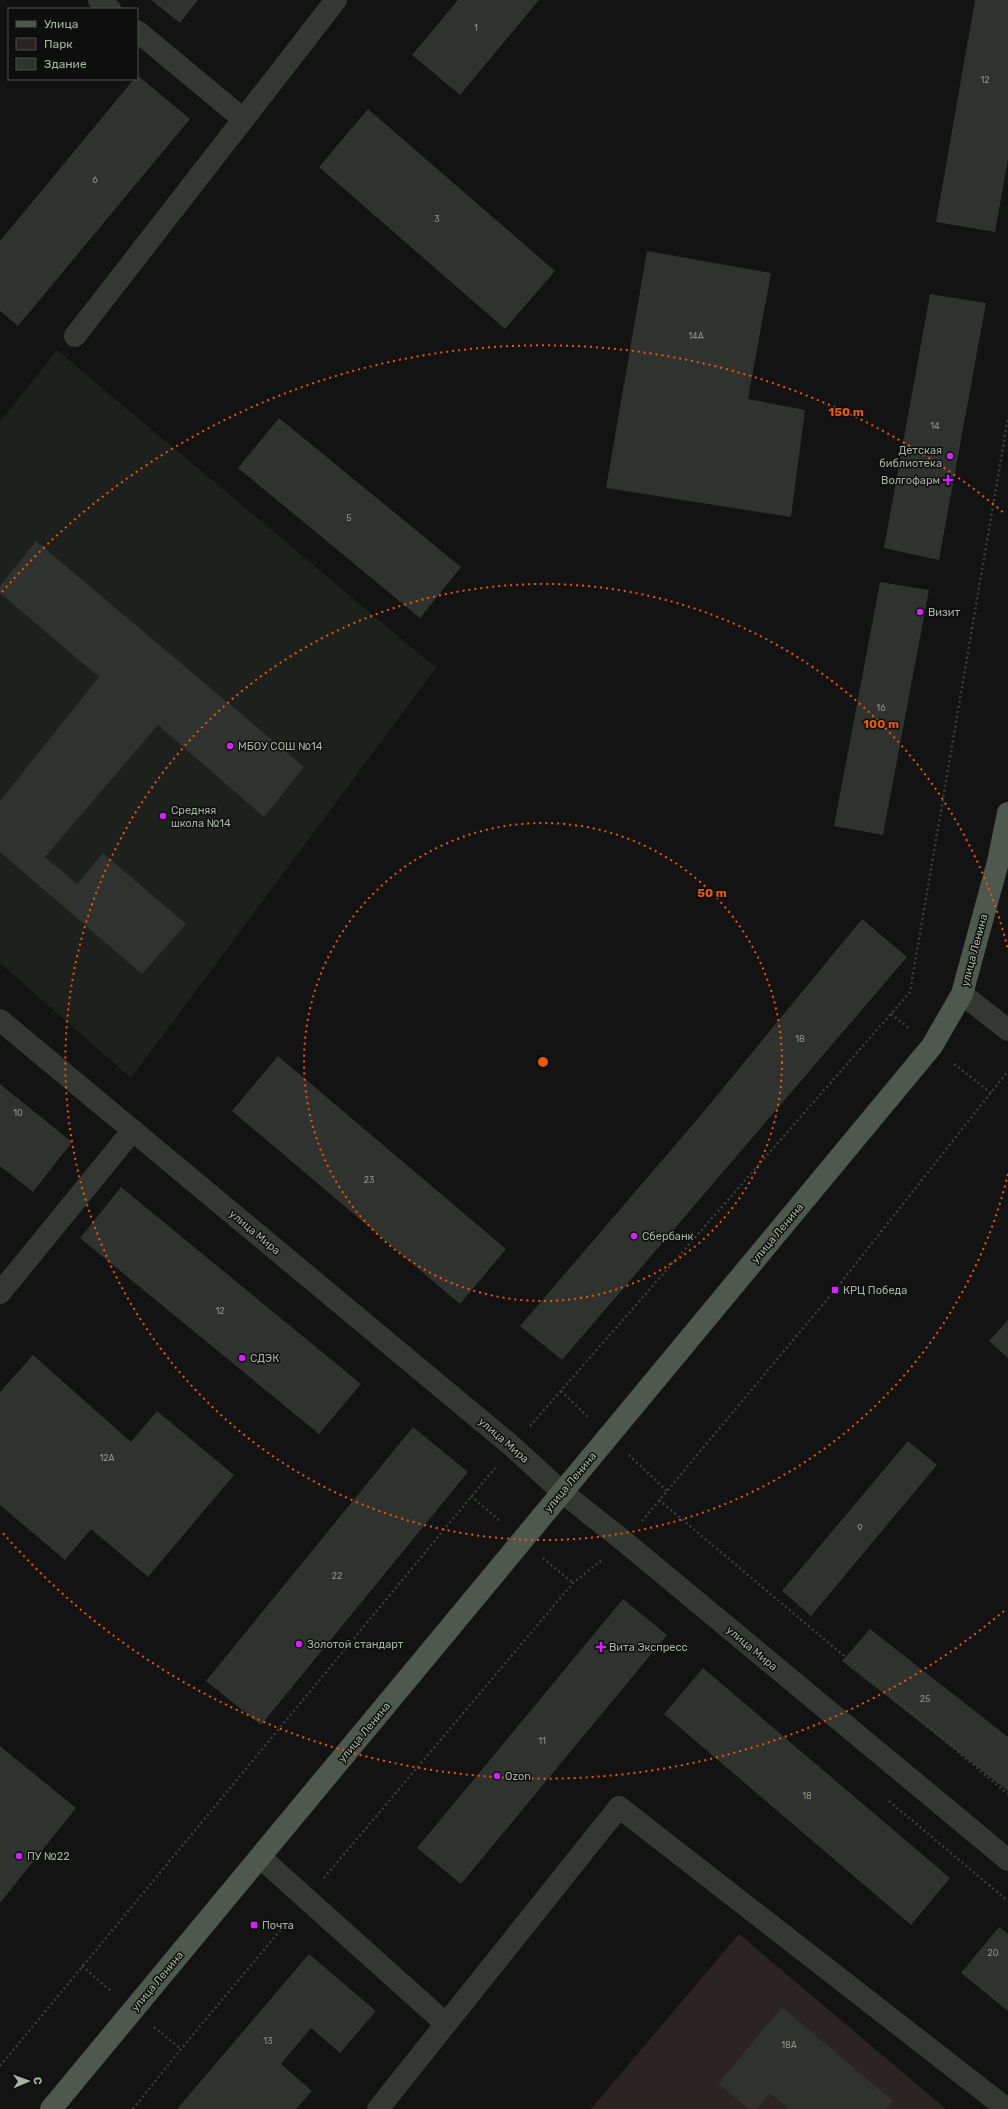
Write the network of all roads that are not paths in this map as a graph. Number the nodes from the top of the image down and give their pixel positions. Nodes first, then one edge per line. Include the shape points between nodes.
1 (99, 0) edge
2 (336, 0) edge
3 (109, 8) edge
4 (138, 32) edge
5 (243, 119) junction
6 (75, 336) dead end
7 (1008, 813) edge
8 (962, 994) junction
9 (0, 1020) edge
10 (1008, 1030) edge
11 (133, 1130) junction
12 (0, 1293) edge
13 (562, 1492) junction
14 (260, 1857) junction
15 (1008, 1860) edge
16 (446, 2024) junction
17 (51, 2109) edge
18 (378, 2109) edge
19 (1007, 2109) edge

1 - 3 street
2 - 5 street
4 - 5 street
5 - 6 street
7 - 8 main road, улица Ленина via 998,862
8 - 10 street
8 - 13 main road, улица Ленина via 932,1046
9 - 11 street, улица Мира
11 - 12 street
11 - 13 street, улица Мира via 512,1447
13 - 14 main road, улица Ленина
13 - 15 street, улица Мира
14 - 16 street
14 - 17 main road, улица Ленина
16 - 18 street
16 - 19 street via 619,1807

